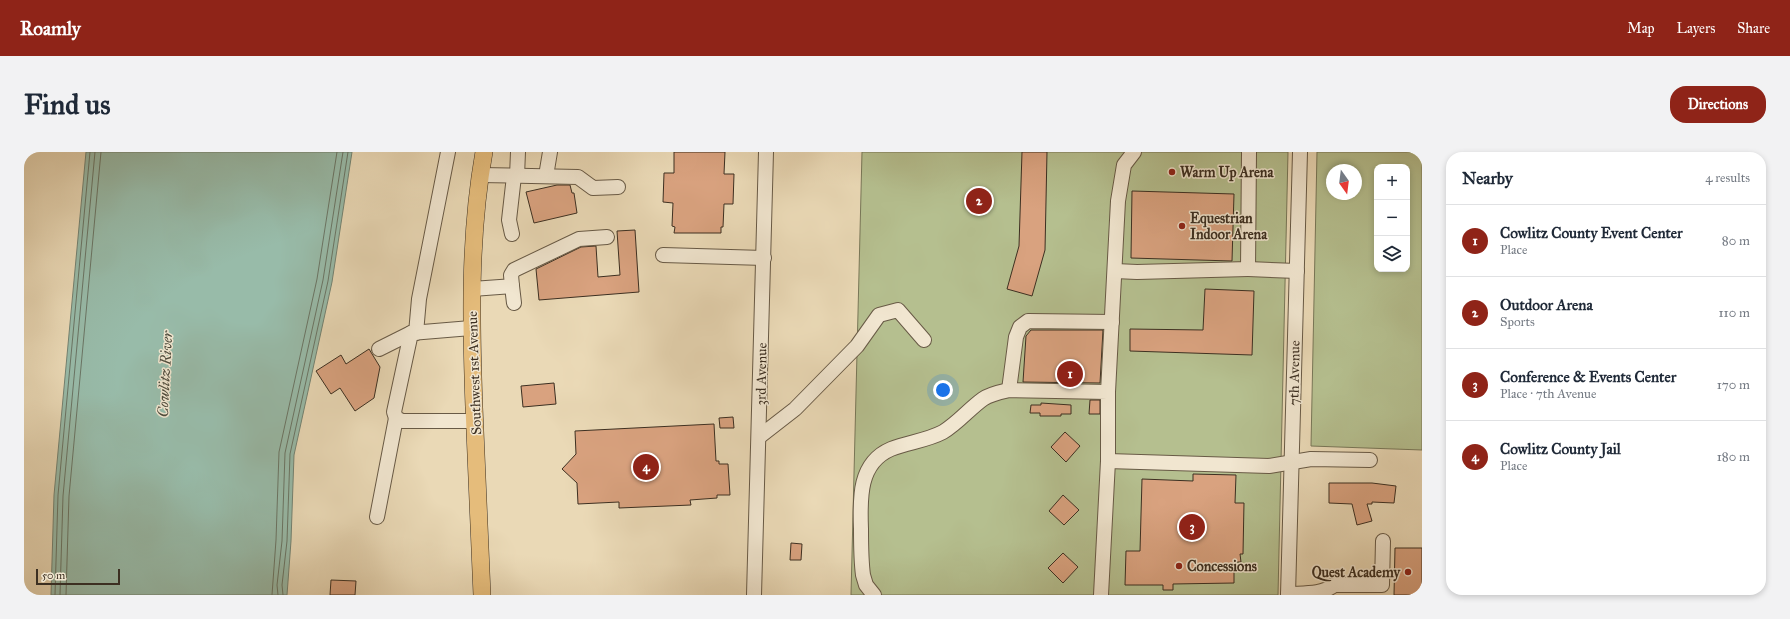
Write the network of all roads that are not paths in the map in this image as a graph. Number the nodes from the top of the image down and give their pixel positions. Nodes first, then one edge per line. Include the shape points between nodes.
1 (448, 152) edge
2 (484, 152) edge
3 (518, 152) edge
4 (550, 152) edge
5 (766, 152) edge
6 (1134, 152) edge
7 (1249, 152) edge
8 (1300, 152) edge
9 (480, 175) junction
10 (516, 176) junction
11 (546, 176) junction
12 (618, 187) dead end
13 (512, 234) dead end
14 (608, 237) dead end
15 (663, 255) dead end
16 (764, 258) junction
17 (1248, 269) junction
18 (1296, 270) junction
19 (1115, 271) junction
20 (512, 286) junction
21 (472, 289) junction
22 (514, 303) dead end
23 (1112, 322) junction
24 (471, 328) junction
25 (413, 333) junction
26 (924, 340) dead end
27 (379, 350) dead end
28 (1009, 390) junction
29 (1108, 392) junction
30 (396, 418) junction
31 (475, 421) junction
32 (759, 437) junction
33 (1370, 460) dead end
34 (1108, 461) junction
35 (1292, 462) junction
36 (377, 518) dead end
37 (1384, 541) dead end
38 (482, 595) edge
39 (754, 595) edge
40 (874, 595) edge
41 (1101, 595) edge
42 (1288, 595) edge

1 - 25 street
2 - 9 main road, Southwest 1st Avenue
3 - 10 street
4 - 11 street
5 - 16 street, 3rd Avenue
6 - 19 street via 1124,165 1121,179
7 - 17 street
8 - 18 street, 7th Avenue
9 - 10 street
9 - 21 main road, Southwest 1st Avenue
10 - 11 street
10 - 13 street via 509,220
11 - 12 street via 578,177 593,188
14 - 20 street via 579,239 514,270 511,275
15 - 16 street
16 - 32 street, 3rd Avenue
17 - 18 street
17 - 19 street
18 - 35 street, 7th Avenue
19 - 23 street
20 - 21 street
20 - 22 street
21 - 24 main road, Southwest 1st Avenue
23 - 28 street via 1028,321 1020,327 1016,337
23 - 29 street
24 - 25 street
24 - 31 main road, Southwest 1st Avenue
25 - 27 street
25 - 30 street via 394,412
26 - 32 street via 898,310 879,315 857,346 795,409
28 - 29 street
28 - 40 street via 983,398 943,432 890,449 880,455 871,466 864,478 860,496 863,575 866,585
29 - 34 street
30 - 31 street via 402,421
30 - 36 street
31 - 38 main road, Southwest 1st Avenue
32 - 39 street, 3rd Avenue
33 - 35 street via 1311,459
34 - 35 street via 1269,466
34 - 41 street
35 - 42 street, 7th Avenue
37 - 42 street via 1382,586 1334,585 1320,592

